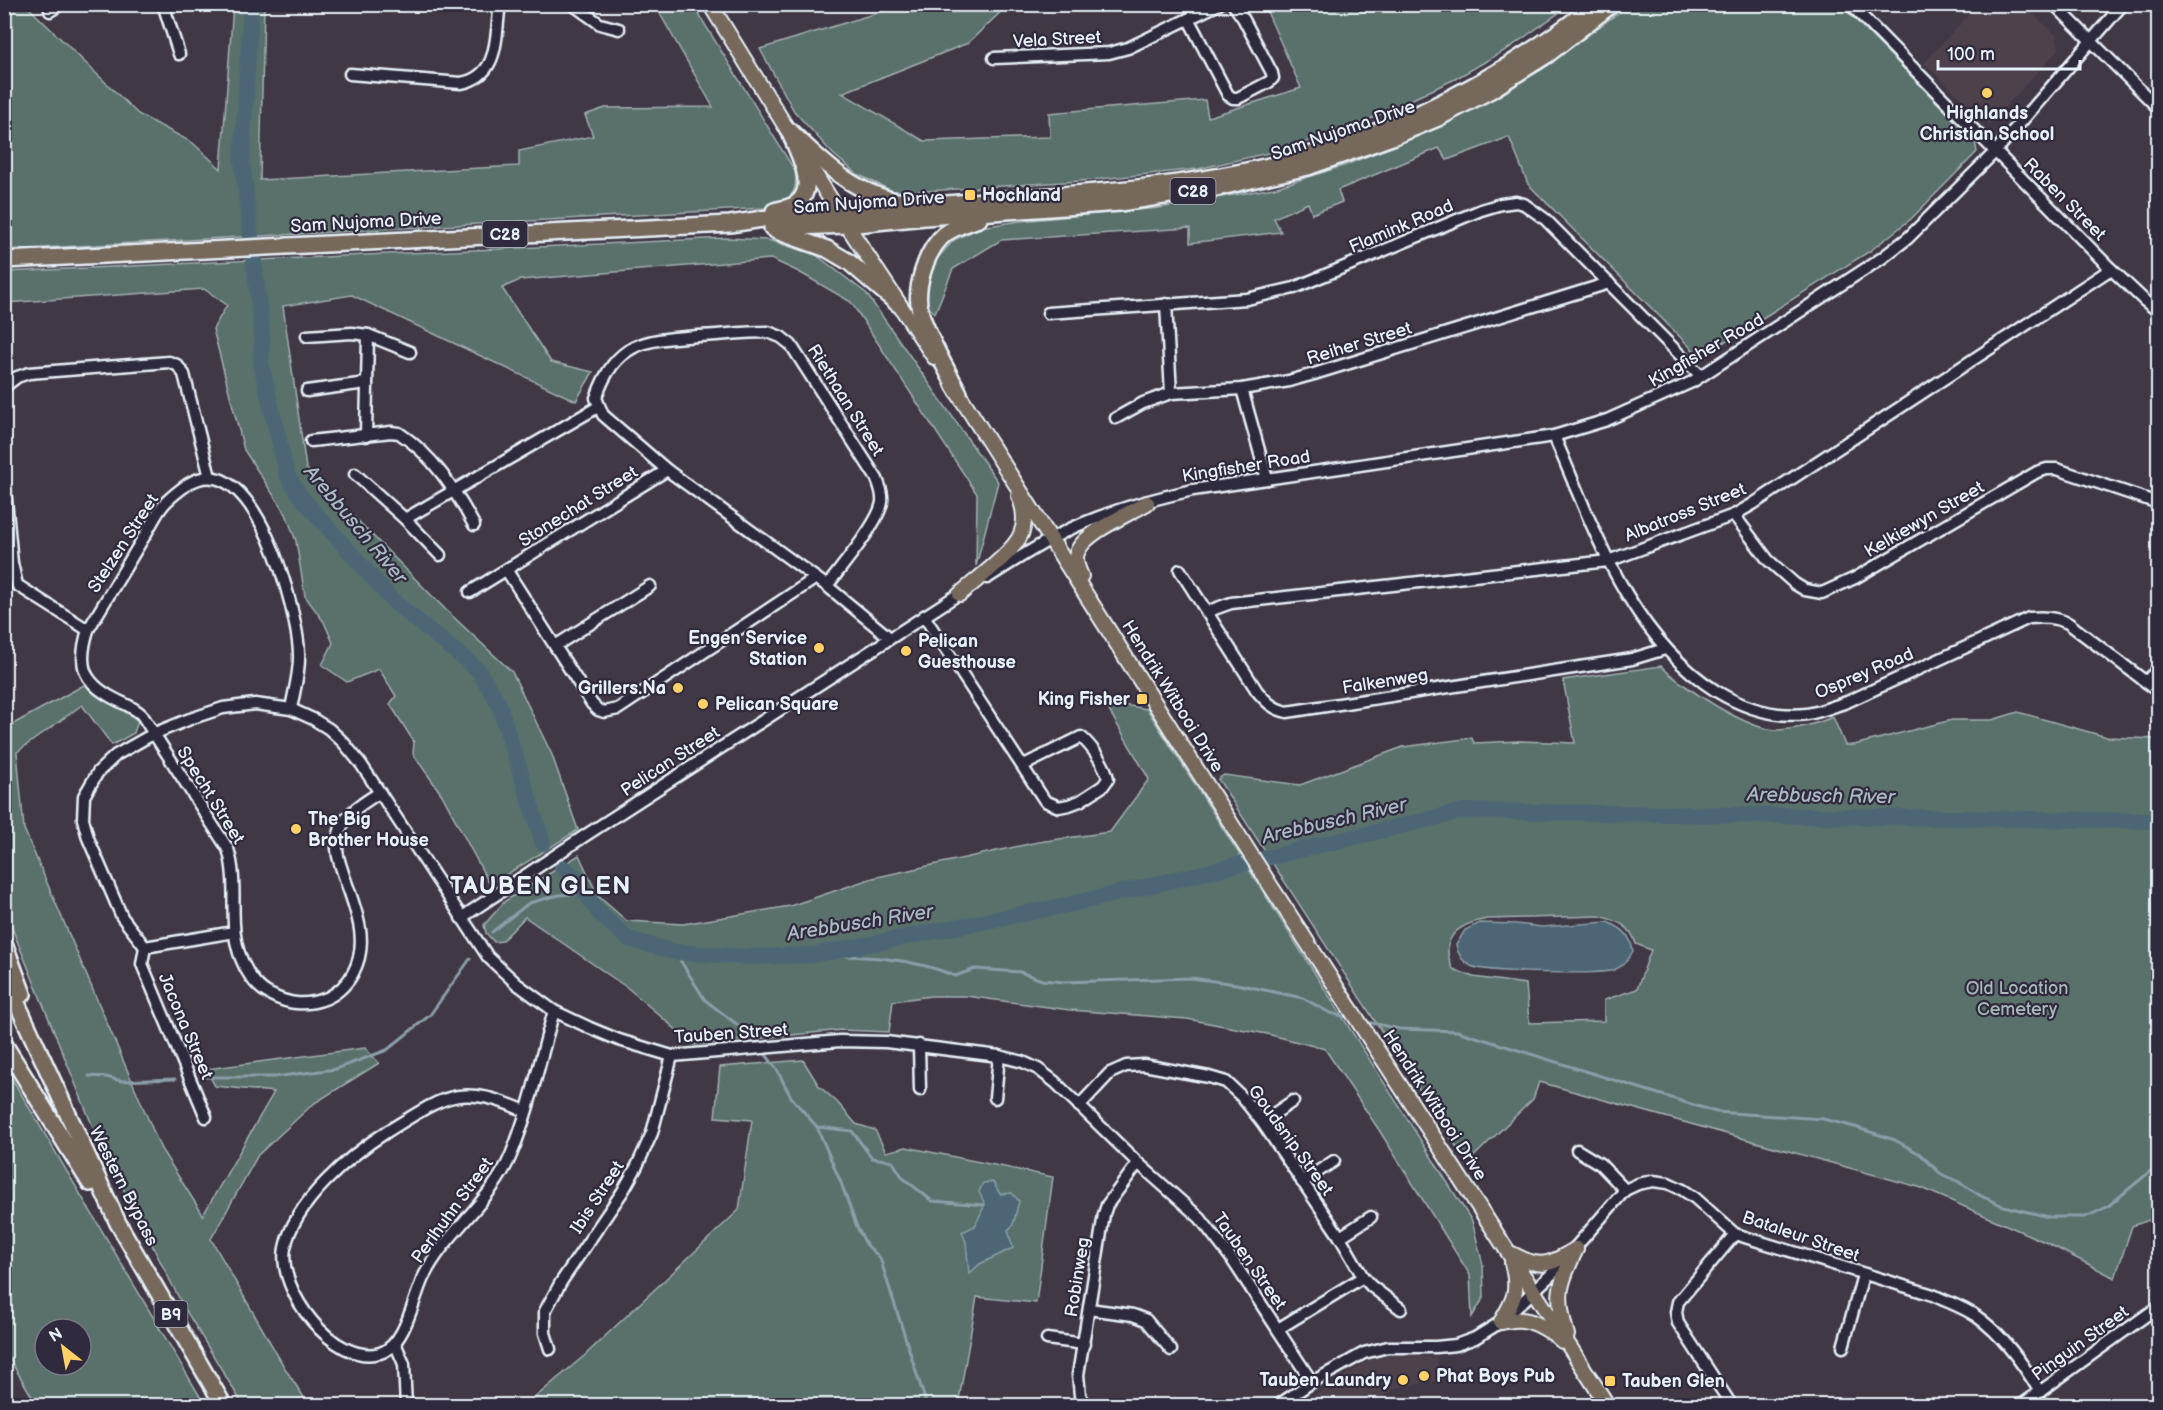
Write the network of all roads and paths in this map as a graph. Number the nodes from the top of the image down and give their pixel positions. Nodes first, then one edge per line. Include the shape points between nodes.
1 (61, 4) edge
2 (163, 4) edge
3 (500, 4) edge
4 (572, 4) edge
5 (710, 4) edge
6 (1219, 4) edge
7 (1233, 4) edge
8 (1596, 4) edge
9 (1612, 4) edge
10 (1850, 4) edge
11 (2054, 4) edge
12 (2123, 4) edge
13 (50, 11) dead end
14 (1189, 20) junction
15 (619, 29) dead end
16 (2091, 42) junction
17 (179, 54) dead end
18 (994, 58) dead end
19 (350, 74) dead end
20 (2158, 108) edge
21 (789, 130) junction
22 (1995, 152) junction
23 (926, 205) junction
24 (1002, 212) junction
25 (843, 219) junction
26 (730, 224) junction
27 (769, 228) junction
28 (4, 260) edge
29 (2112, 269) junction
30 (1609, 283) junction
31 (898, 304) junction
32 (1166, 304) junction
33 (2158, 311) edge
34 (1048, 313) dead end
35 (368, 335) junction
36 (307, 336) dead end
37 (410, 352) dead end
38 (1701, 376) junction
39 (366, 383) junction
40 (4, 387) edge
41 (1242, 389) junction
42 (307, 391) dead end
43 (959, 393) junction
44 (1171, 393) junction
45 (598, 407) junction
46 (1116, 418) dead end
47 (366, 436) junction
48 (1554, 436) junction
49 (311, 441) dead end
50 (667, 470) junction
51 (355, 474) dead end
52 (210, 477) junction
53 (4, 478) edge
54 (1267, 479) junction
55 (1013, 481) junction
56 (456, 491) junction
57 (1147, 503) junction
58 (2158, 503) edge
59 (1734, 515) junction
60 (405, 519) junction
61 (474, 525) dead end
62 (1051, 539) junction
63 (440, 555) dead end
64 (1608, 561) junction
65 (1180, 570) dead end
66 (507, 571) junction
67 (816, 578) junction
68 (650, 586) dead end
69 (827, 586) junction
70 (470, 592) dead end
71 (960, 594) junction
72 (1206, 612) junction
73 (924, 616) junction
74 (1103, 619) junction
75 (88, 630) junction
76 (890, 638) junction
77 (555, 646) junction
78 (1665, 649) junction
79 (2158, 669) edge
80 (2146, 682) junction
81 (2158, 691) edge
82 (291, 708) junction
83 (153, 734) junction
84 (1022, 766) junction
85 (379, 792) junction
86 (461, 918) junction
87 (234, 932) junction
88 (4, 944) edge
89 (145, 947) junction
90 (4, 975) edge
91 (554, 1011) junction
92 (4, 1044) edge
93 (919, 1046) junction
94 (672, 1056) junction
95 (999, 1056) junction
96 (920, 1090) dead end
97 (995, 1098) dead end
98 (1293, 1101) dead end
99 (1079, 1106) junction
100 (525, 1111) junction
101 (206, 1117) dead end
102 (69, 1119) junction
103 (1262, 1122) junction
104 (1577, 1150) dead end
105 (1334, 1161) dead end
106 (1138, 1163) junction
107 (1302, 1182) junction
108 (1625, 1190) junction
109 (1371, 1217) dead end
110 (118, 1223) junction
111 (1735, 1234) junction
112 (1340, 1237) junction
113 (1576, 1249) junction
114 (1510, 1253) junction
115 (1863, 1275) junction
116 (1363, 1277) junction
117 (1534, 1291) junction
118 (2158, 1307) edge
119 (1089, 1309) junction
120 (1401, 1309) dead end
121 (1501, 1322) junction
122 (1278, 1329) junction
123 (1047, 1339) dead end
124 (395, 1343) junction
125 (1084, 1344) junction
126 (1843, 1347) dead end
127 (550, 1349) dead end
128 (1171, 1350) dead end
129 (1572, 1351) junction
130 (1312, 1382) junction
131 (2040, 1392) junction
132 (224, 1406) edge
133 (406, 1406) edge
134 (1085, 1406) edge
135 (1277, 1406) edge
136 (1608, 1406) edge
137 (1732, 1406) edge
138 (2020, 1406) edge

1 - 13 street
2 - 17 street
3 - 19 street via 489,67 472,81
4 - 15 street via 600,24
5 - 21 main road, Hendrik Witbooi Drive
6 - 14 street, Vela Street
7 - 14 street via 1244,18 1273,78 1238,98 1228,94
8 - 23 highway, Sam Nujoma Drive / C28 via 1497,74 1443,102 1373,134 1296,159 1124,190
9 - 24 highway, Sam Nujoma Drive / C28 via 1547,54 1491,90 1429,122 1308,167 1221,187 1131,201
10 - 22 street, Raben Street
11 - 16 street
12 - 16 street, Kingfisher Road
14 - 18 street, Vela Street via 1110,53
16 - 20 street
16 - 22 street, Kingfisher Road
21 - 23 highway via 823,164 861,188 885,198
21 - 25 main road, Hendrik Witbooi Drive
21 - 26 highway via 806,175 804,195 794,205
22 - 29 street, Raben Street
22 - 38 street, Kingfisher Road via 1897,247
23 - 25 highway, Sam Nujoma Drive / C28
24 - 25 highway, Sam Nujoma Drive / C28
24 - 43 highway via 955,227 944,235 921,274 921,314
25 - 26 highway, Sam Nujoma Drive / C28 via 769,218
25 - 27 highway, Sam Nujoma Drive / C28
25 - 31 main road, Hendrik Witbooi Drive
26 - 27 highway, Sam Nujoma Drive / C28
26 - 28 highway, Sam Nujoma Drive / C28
27 - 31 highway via 849,262
29 - 33 street, Raben Street
29 - 59 street, Albatross Street
30 - 32 street, Flamink Road via 1545,219 1516,202 1481,210 1275,294
30 - 38 street, Flamink Road
30 - 41 street, Reiher Street via 1314,374
31 - 43 main road, Hendrik Witbooi Drive
32 - 34 street, Flamink Road
32 - 44 street
35 - 36 street
35 - 37 street
35 - 39 street
38 - 48 street, Kingfisher Road via 1607,420
39 - 42 street
39 - 47 street
40 - 52 street via 17,376 29,373 169,362 177,365 184,374
41 - 44 street, Reiher Street
41 - 54 street
43 - 55 main road, Hendrik Witbooi Drive
44 - 46 street, Reiher Street
45 - 50 street via 614,426
45 - 56 street
45 - 69 street, Riethaan Street via 596,398 607,370 631,349 649,341 768,332 781,337 791,345 877,479 882,493 877,517
47 - 49 street
47 - 56 street via 399,433
48 - 54 street, Kingfisher Road
48 - 64 street, Osprey Road
50 - 66 street, Stonechat Street
50 - 67 street
51 - 60 street
52 - 75 street, Stelzen Street via 188,484 166,502
52 - 82 street via 227,482 249,504 274,549 297,630 300,656
53 - 75 street via 17,585
54 - 57 street, Kingfisher Road via 1193,490
55 - 62 main road, Hendrik Witbooi Drive
55 - 71 main road via 1024,512 1021,535
56 - 60 street
56 - 61 street
57 - 62 street, Kingfisher Road via 1093,520
57 - 74 main road via 1089,537 1077,551 1079,571
58 - 59 street, Kelkiewyn Street via 2047,469 1822,593 1800,587 1777,568
59 - 64 street, Albatross Street
60 - 63 street
62 - 71 street, Pelican Street
62 - 74 main road, Hendrik Witbooi Drive
64 - 72 street, Albatross Street via 1231,603
64 - 78 street, Osprey Road
65 - 72 street, Falkenweg
66 - 70 street, Stonechat Street
66 - 77 street
67 - 69 street
67 - 77 street via 611,712 598,710 592,704
68 - 77 street
69 - 76 street
71 - 73 street, Pelican Street
72 - 78 street, Falkenweg via 1257,691 1268,704 1287,712 1632,659
73 - 76 street, Pelican Street
73 - 84 street
74 - 114 main road, Hendrik Witbooi Drive via 1270,885
75 - 83 street, Stelzen Street via 81,651 91,682 142,715
76 - 86 street, Pelican Street
78 - 80 street, Osprey Road via 1700,680 1752,709 1772,714 1808,714 1847,702 2029,618 2040,617 2067,623
79 - 80 street
80 - 81 street, Osprey Road
82 - 83 street, Tauben Street via 255,704 223,708
82 - 85 street, Tauben Street via 329,729 343,742
83 - 87 street, Specht Street via 228,849 233,872
83 - 89 street, Tauben Street via 116,755 98,772 82,807 88,838 122,917
84 - 84 street via 1081,737 1108,779 1080,801 1059,807 1044,801
85 - 86 street, Tauben Street
85 - 87 street, Specht Street via 351,812 340,826 337,840 338,857 363,938 359,963 344,986 317,1002 297,1004 261,990 249,975
86 - 91 street, Tauben Street via 488,957
87 - 89 street
88 - 102 highway
89 - 101 street, Jacona Street via 142,964
90 - 102 highway, Western Bypass / B9
91 - 94 street, Tauben Street via 619,1040
91 - 100 street, Perlhuhn Street
92 - 110 highway
93 - 94 street, Tauben Street via 840,1041
93 - 95 street, Tauben Street
93 - 96 street
94 - 127 street, Ibis Street via 652,1133 637,1166 545,1311 544,1333
95 - 97 street
95 - 99 street, Tauben Street via 1038,1069
98 - 103 street
99 - 103 street, Goudsnip Street via 1110,1073 1126,1065 1144,1065 1226,1082
99 - 106 street, Tauben Street
100 - 124 street, Perlhuhn Street via 506,1165 434,1260
100 - 124 street via 475,1094 446,1098 345,1162 297,1218 285,1248 285,1262 291,1287 312,1320 344,1349 361,1355 381,1352
102 - 110 highway, Western Bypass / B9
103 - 107 street, Goudsnip Street
104 - 108 street via 1600,1164
105 - 107 street
106 - 119 street, Robinweg via 1107,1205
106 - 122 street, Tauben Street via 1187,1205 1216,1237
107 - 112 street, Goudsnip Street
108 - 111 street, Bataleur Street via 1646,1183 1668,1183 1695,1198
108 - 113 street
109 - 112 street
110 - 132 highway, Western Bypass / B9
111 - 115 street, Bataleur Street
111 - 137 street via 1685,1292 1676,1312 1678,1323
112 - 116 street, Goudsnip Street
113 - 114 main road via 1542,1265 1528,1263
113 - 117 street
113 - 129 main road via 1559,1297
114 - 117 main road, Hendrik Witbooi Drive
114 - 121 main road via 1516,1295
115 - 126 street
115 - 131 street, Bataleur Street via 1933,1295 1976,1316 2010,1349
116 - 120 street, Goudsnip Street
116 - 122 street
117 - 121 street
117 - 129 main road, Hendrik Witbooi Drive
118 - 131 street, Pinguin Street
119 - 125 street, Robinweg
119 - 128 street via 1146,1320
121 - 129 main road via 1521,1319 1536,1324 1556,1335
121 - 130 street via 1456,1345 1376,1349
122 - 130 street, Tauben Street
123 - 125 street
124 - 133 street via 405,1364
125 - 134 street, Robinweg via 1078,1384
129 - 136 main road, Hendrik Witbooi Drive
130 - 135 street
131 - 138 street, Pinguin Street

